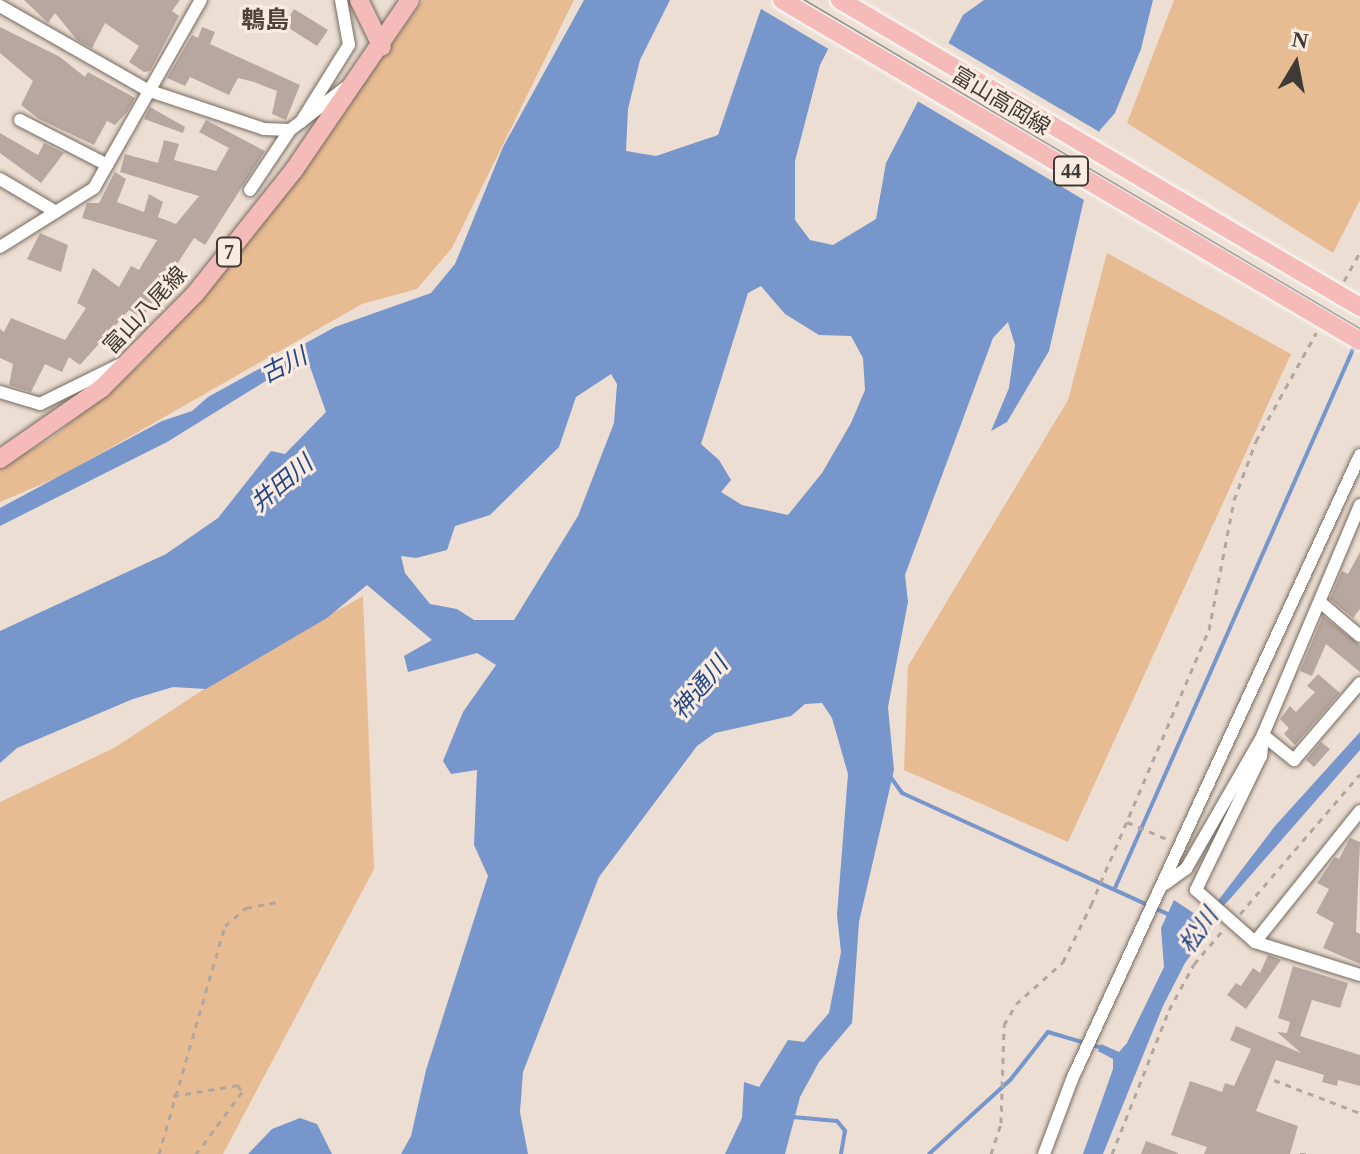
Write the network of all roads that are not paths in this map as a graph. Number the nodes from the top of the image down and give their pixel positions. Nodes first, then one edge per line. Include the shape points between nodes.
1 (5, 0) edge
2 (201, 0) edge
3 (341, 0) edge
4 (359, 0) edge
5 (410, 0) edge
6 (782, 0) edge
7 (840, 0) edge
8 (0, 6) edge
9 (382, 47) junction
10 (362, 76) junction
11 (147, 90) junction
12 (20, 120) dead end
13 (295, 127) junction
14 (107, 165) junction
15 (0, 179) edge
16 (250, 190) dead end
17 (56, 212) junction
18 (0, 247) edge
19 (1360, 307) edge
20 (1360, 341) edge
21 (137, 358) junction
22 (0, 392) edge
23 (1360, 455) edge
24 (0, 459) edge
25 (1360, 505) edge
26 (1320, 602) junction
27 (1360, 636) edge
28 (1360, 683) edge
29 (1263, 735) junction
30 (1360, 811) edge
31 (1164, 885) junction
32 (1255, 942) junction
33 (1360, 975) edge
34 (1044, 1154) edge

1 - 8 street
2 - 11 street
3 - 13 street via 349,45
4 - 9 main road
5 - 9 main road, 富山八尾線 / 7
6 - 20 main road, 富山高岡線 / 44, bridge
7 - 19 main road, 富山高岡線 / 44, bridge
8 - 11 street
9 - 10 main road, 富山八尾線 / 7
10 - 13 street
10 - 21 main road, 富山八尾線 / 7 via 258,218
11 - 13 street via 233,122
11 - 14 street
12 - 14 street
13 - 16 street
14 - 17 street via 94,188
15 - 17 street
17 - 18 street
21 - 22 street via 40,404
21 - 24 main road, 富山八尾線 / 7
23 - 31 street
25 - 26 street
26 - 27 street
26 - 29 street
28 - 29 street via 1294,760
29 - 31 street via 1186,869
29 - 32 street via 1261,756 1196,890
30 - 32 street
31 - 34 street via 1073,1077
32 - 33 street

